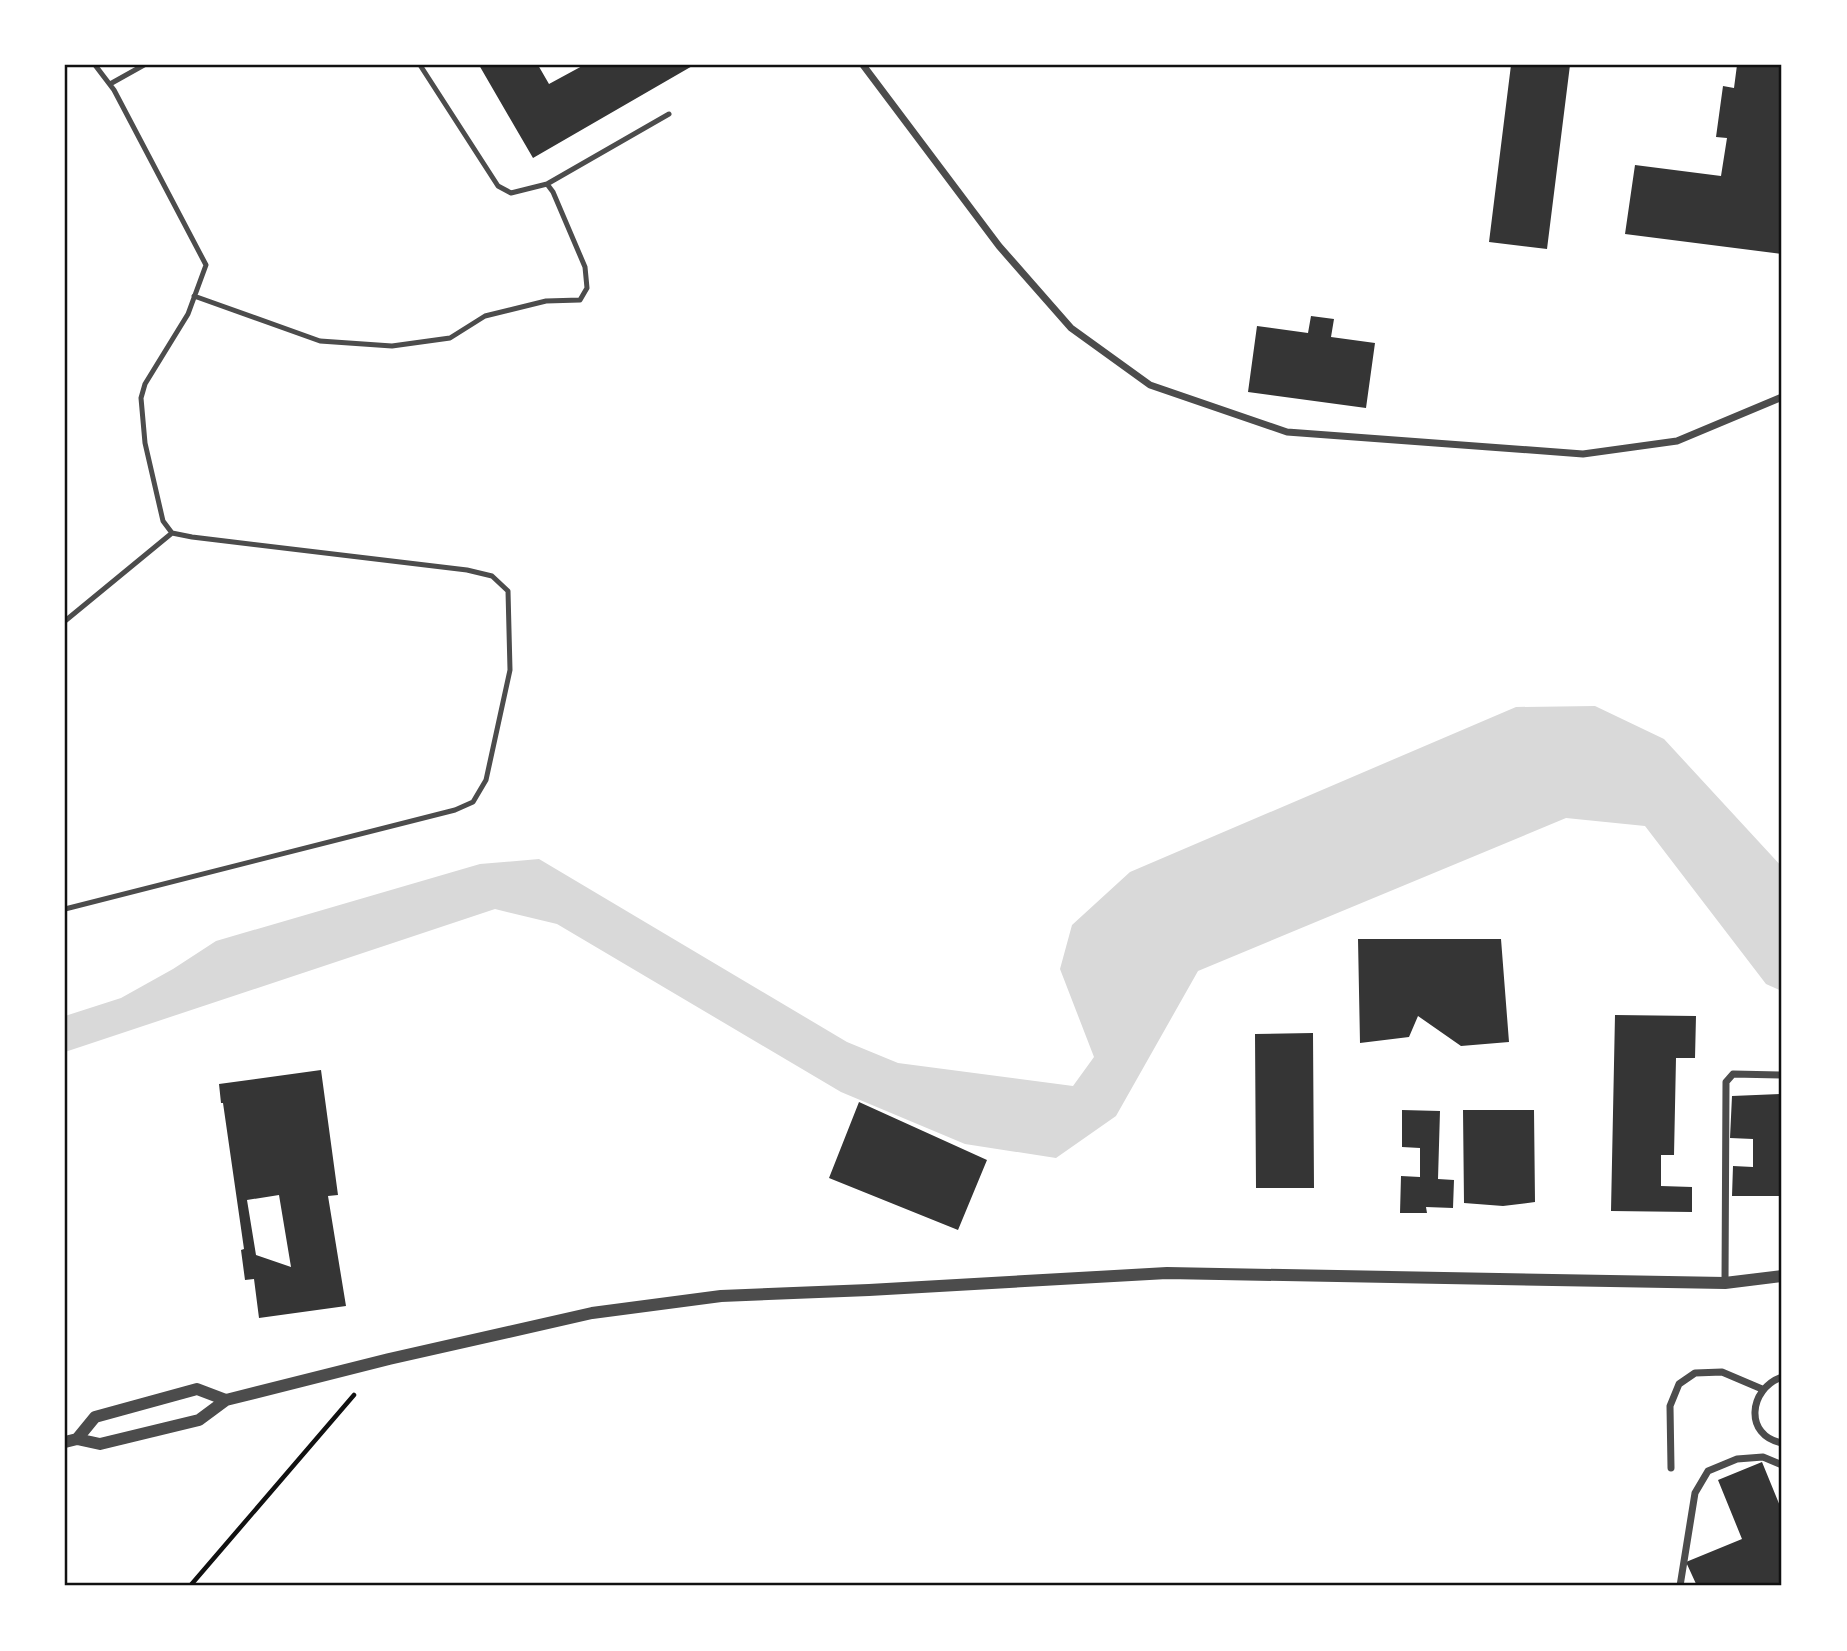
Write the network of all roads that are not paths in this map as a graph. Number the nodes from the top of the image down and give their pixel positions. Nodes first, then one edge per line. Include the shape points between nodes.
1 (95, 65) edge
2 (144, 65) edge
3 (420, 65) edge
4 (863, 65) edge
5 (110, 84) junction
6 (669, 114) dead end
7 (547, 184) junction
8 (194, 296) junction
9 (1782, 397) edge
10 (172, 533) junction
11 (65, 621) edge
12 (65, 909) edge
13 (1782, 1075) edge
14 (1782, 1276) edge
15 (1725, 1283) junction
16 (1782, 1377) edge
17 (1762, 1389) junction
18 (226, 1400) junction
19 (71, 1441) edge
20 (1782, 1443) edge
21 (1782, 1465) edge
22 (1671, 1468) dead end
23 (1680, 1586) edge

1 - 5 lane
2 - 5 lane
3 - 7 lane via 498,186 511,193
4 - 9 street via 999,246 1071,328 1150,385 1287,432 1583,454 1677,441
5 - 8 lane via 206,265
6 - 7 lane
7 - 8 lane via 585,267 587,288 580,300 546,301 485,316 450,338 392,346 320,341
8 - 10 lane via 141,398 145,443 163,521
10 - 11 lane
10 - 12 lane via 492,576 508,592 510,670 486,780 473,802 455,810
13 - 15 street via 1733,1074 1726,1082
14 - 15 street
15 - 18 street via 1167,1273 721,1296 592,1313
16 - 17 street
17 - 20 street via 1754,1409 1756,1420 1768,1438
17 - 22 street via 1722,1372 1695,1373 1679,1384 1670,1406
18 - 19 street via 200,1420 100,1444
18 - 19 street via 197,1389 95,1417
21 - 23 street via 1763,1457 1737,1459 1709,1471 1695,1493

